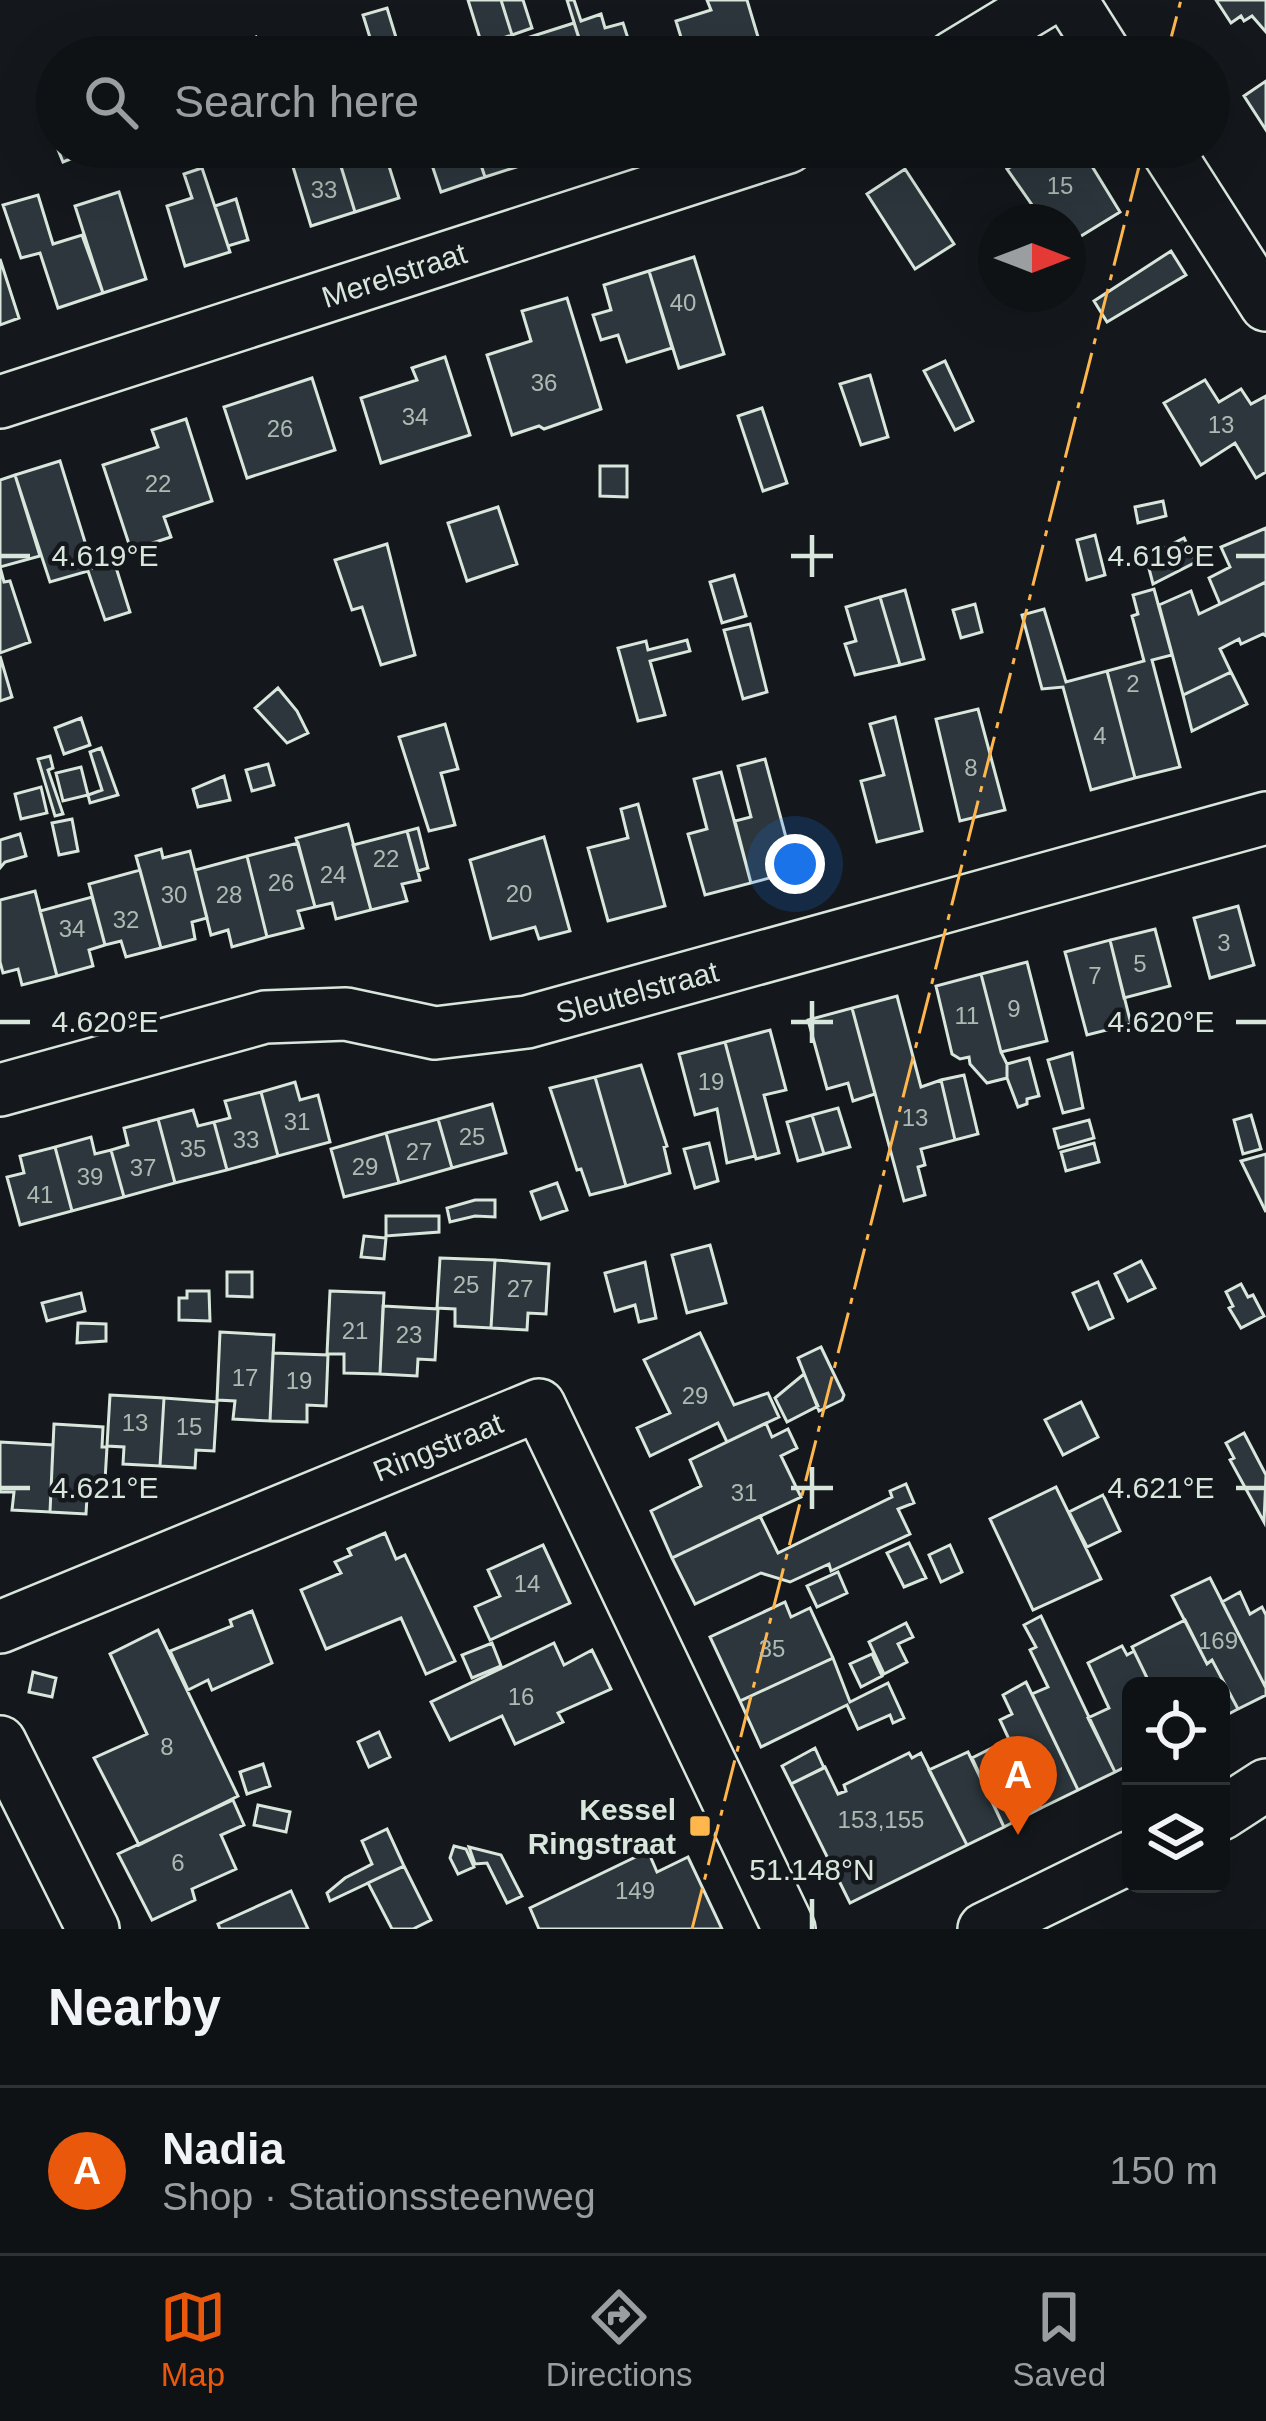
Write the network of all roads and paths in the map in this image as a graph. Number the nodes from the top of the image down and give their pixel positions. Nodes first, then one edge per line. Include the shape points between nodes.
1 (1047, 0) edge
2 (1071, 0) edge
3 (988, 36) edge
4 (1094, 36) edge
5 (723, 168) edge
6 (1178, 168) edge
7 (1266, 305) edge
8 (0, 402) edge
9 (1266, 818) edge
10 (0, 1090) edge
11 (0, 1627) edge
12 (0, 1742) edge
13 (1266, 1785) edge
14 (1230, 1808) edge
15 (1122, 1861) edge
16 (93, 1929) edge
17 (789, 1929) edge
18 (985, 1929) edge

1 - 3 street
2 - 4 street
5 - 8 street, Merelstraat
6 - 7 street
9 - 10 street, Sleutelstraat via 527,1022 435,1033 346,1014 265,1017
11 - 17 street, Ringstraat via 539,1405
12 - 16 street
13 - 14 street
15 - 18 street

